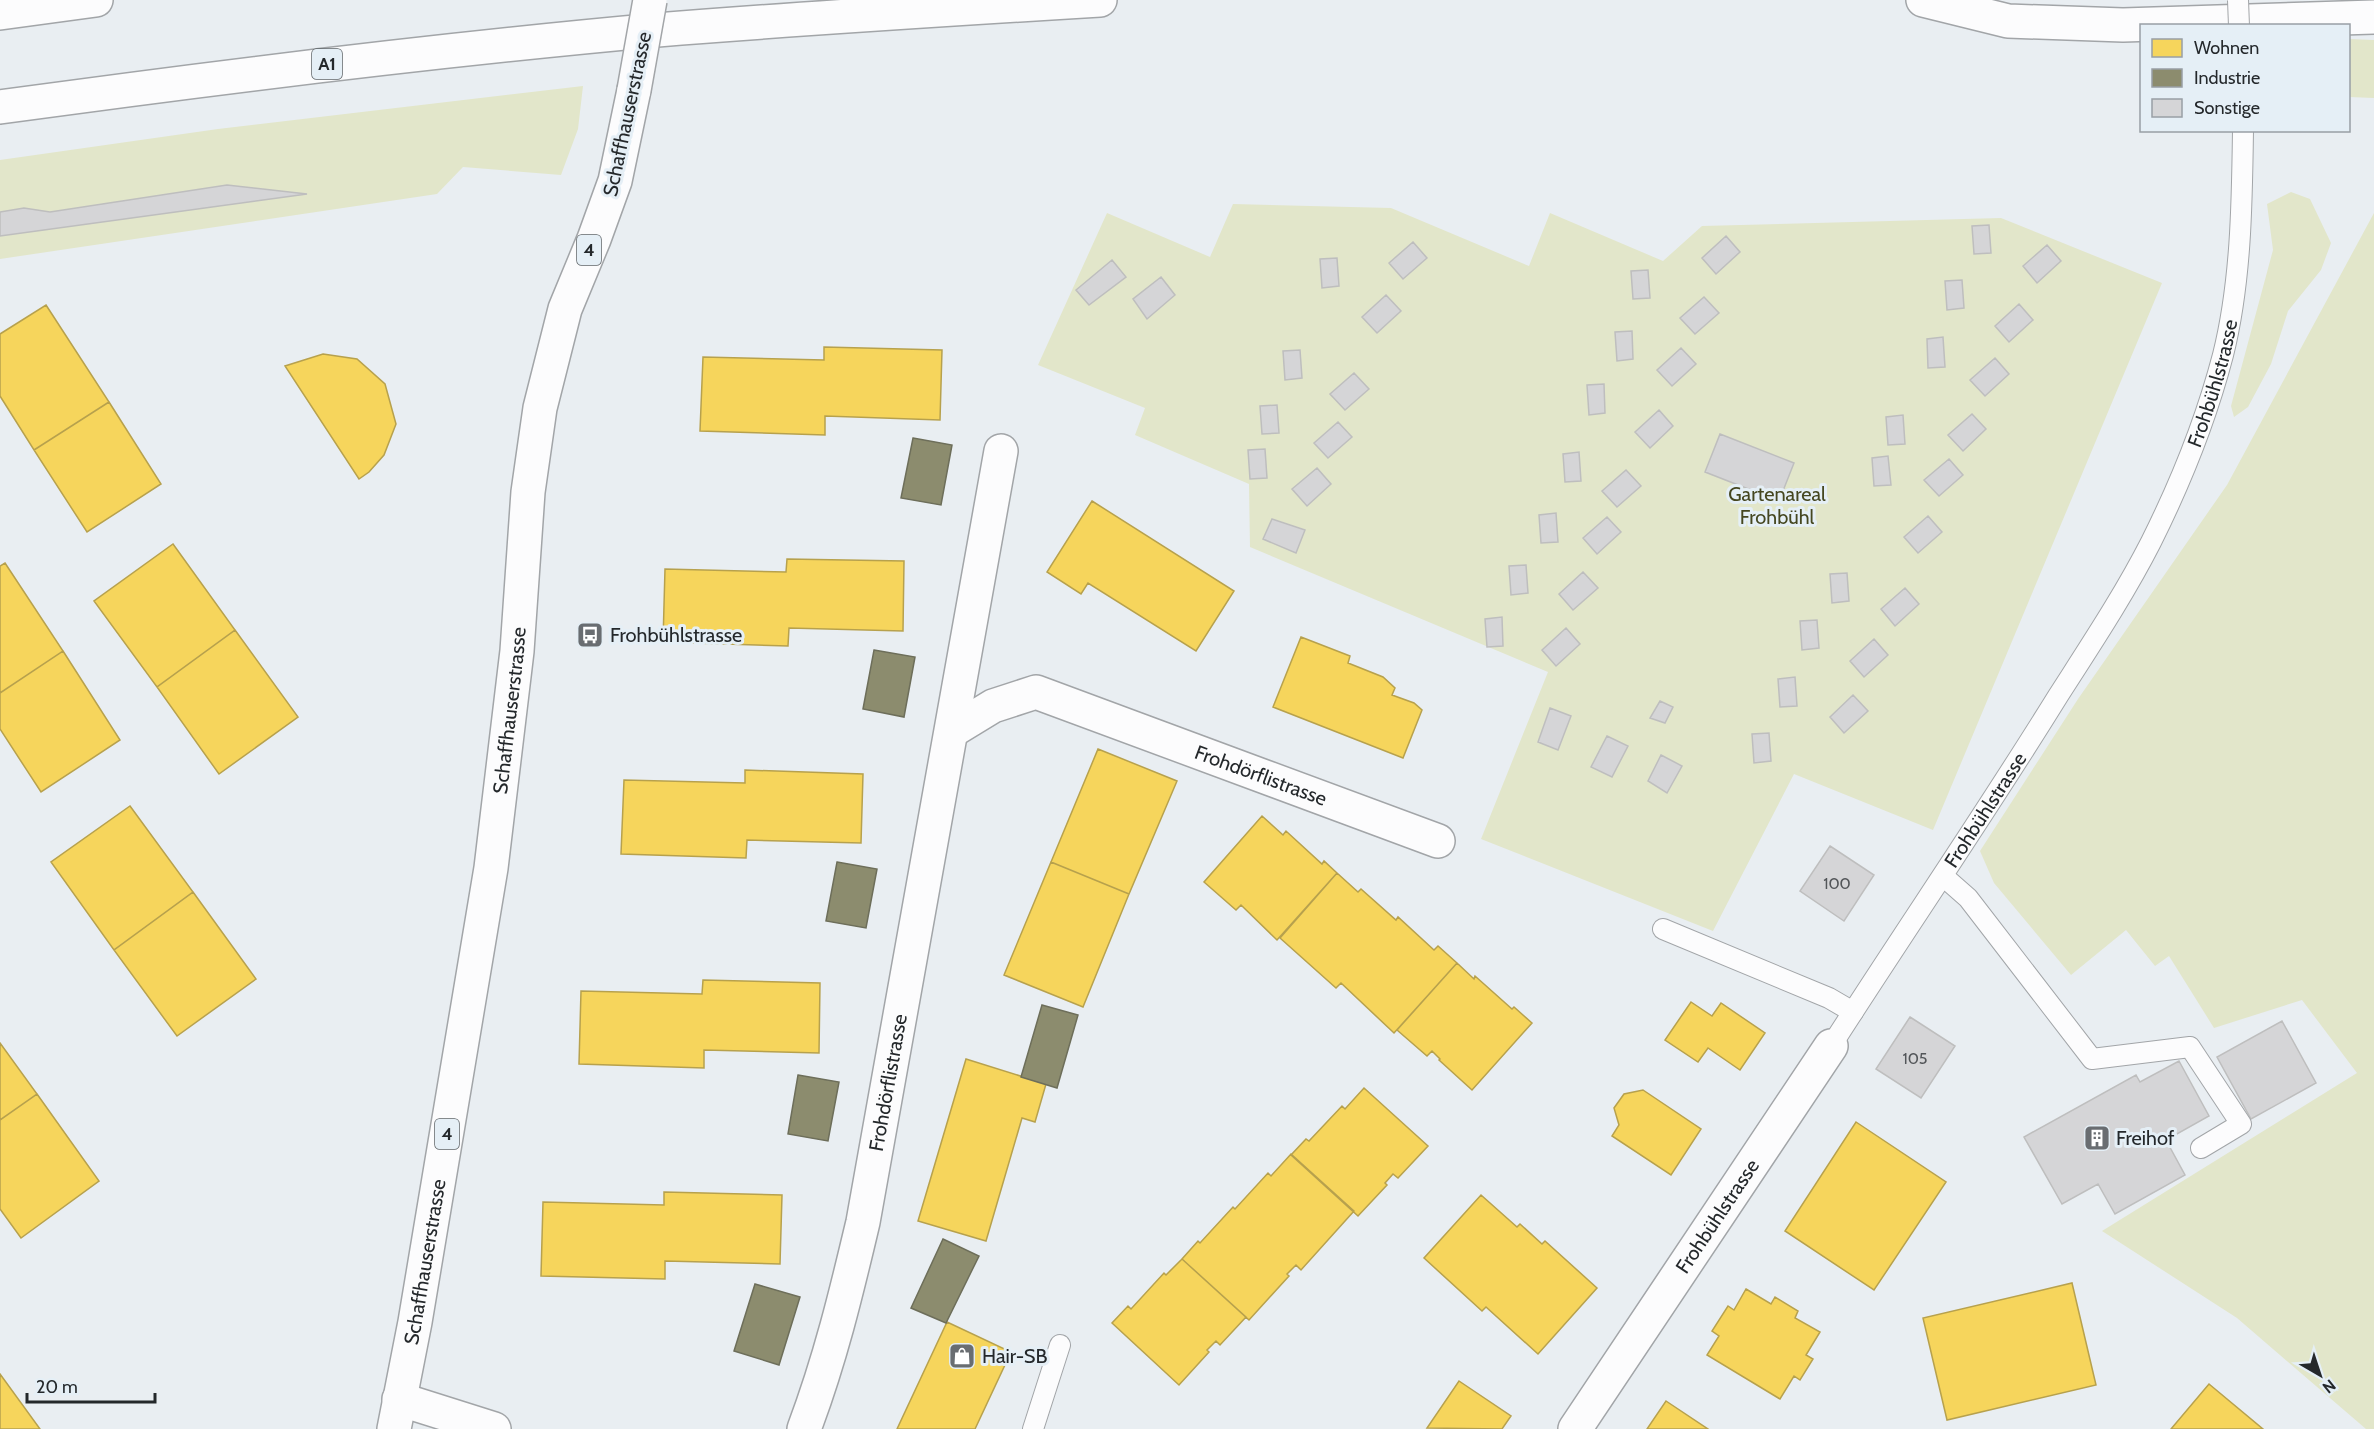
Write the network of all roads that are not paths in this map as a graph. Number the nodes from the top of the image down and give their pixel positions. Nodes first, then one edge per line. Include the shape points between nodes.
1 (96, 0) edge
2 (650, 0) edge
3 (1100, 0) edge
4 (1923, 0) edge
5 (2238, 0) edge
6 (0, 13) edge
7 (2374, 17) edge
8 (2140, 24) edge
9 (2154, 24) edge
10 (2239, 24) edge
11 (0, 107) edge
12 (2243, 132) edge
13 (1001, 451) dead end
14 (952, 731) junction
15 (1438, 841) dead end
16 (1943, 876) junction
17 (1663, 929) dead end
18 (1853, 1012) junction
19 (1831, 1046) joint
20 (2201, 1148) dead end
21 (1060, 1345) dead end
22 (397, 1414) edge
23 (494, 1429) edge
24 (804, 1429) edge
25 (1034, 1429) edge
26 (1575, 1429) edge

1 - 6 main road
2 - 22 main road, Schaffhauserstrasse / 4, bridge via 615,181 565,309 540,408 528,492 518,651 491,868
3 - 11 main road, A1 via 655,30 338,63
4 - 8 main road via 2008,21
5 - 10 lane, bridge
7 - 9 main road
12 - 16 lane, Frohbühlstrasse via 2239,249 2232,307 2223,354 2182,477 2150,545 2091,645
13 - 14 main road, Frohdörflistrasse
14 - 15 main road, Frohdörflistrasse via 993,706 1036,692
14 - 24 main road, Frohdörflistrasse via 863,1222 825,1373
16 - 18 lane, Frohbühlstrasse
16 - 20 lane via 1968,897 2092,1059 2190,1047 2241,1124
17 - 18 lane via 1829,998
18 - 19 lane, Frohbühlstrasse
19 - 26 main road, Frohbühlstrasse
21 - 25 lane
22 - 23 main road

